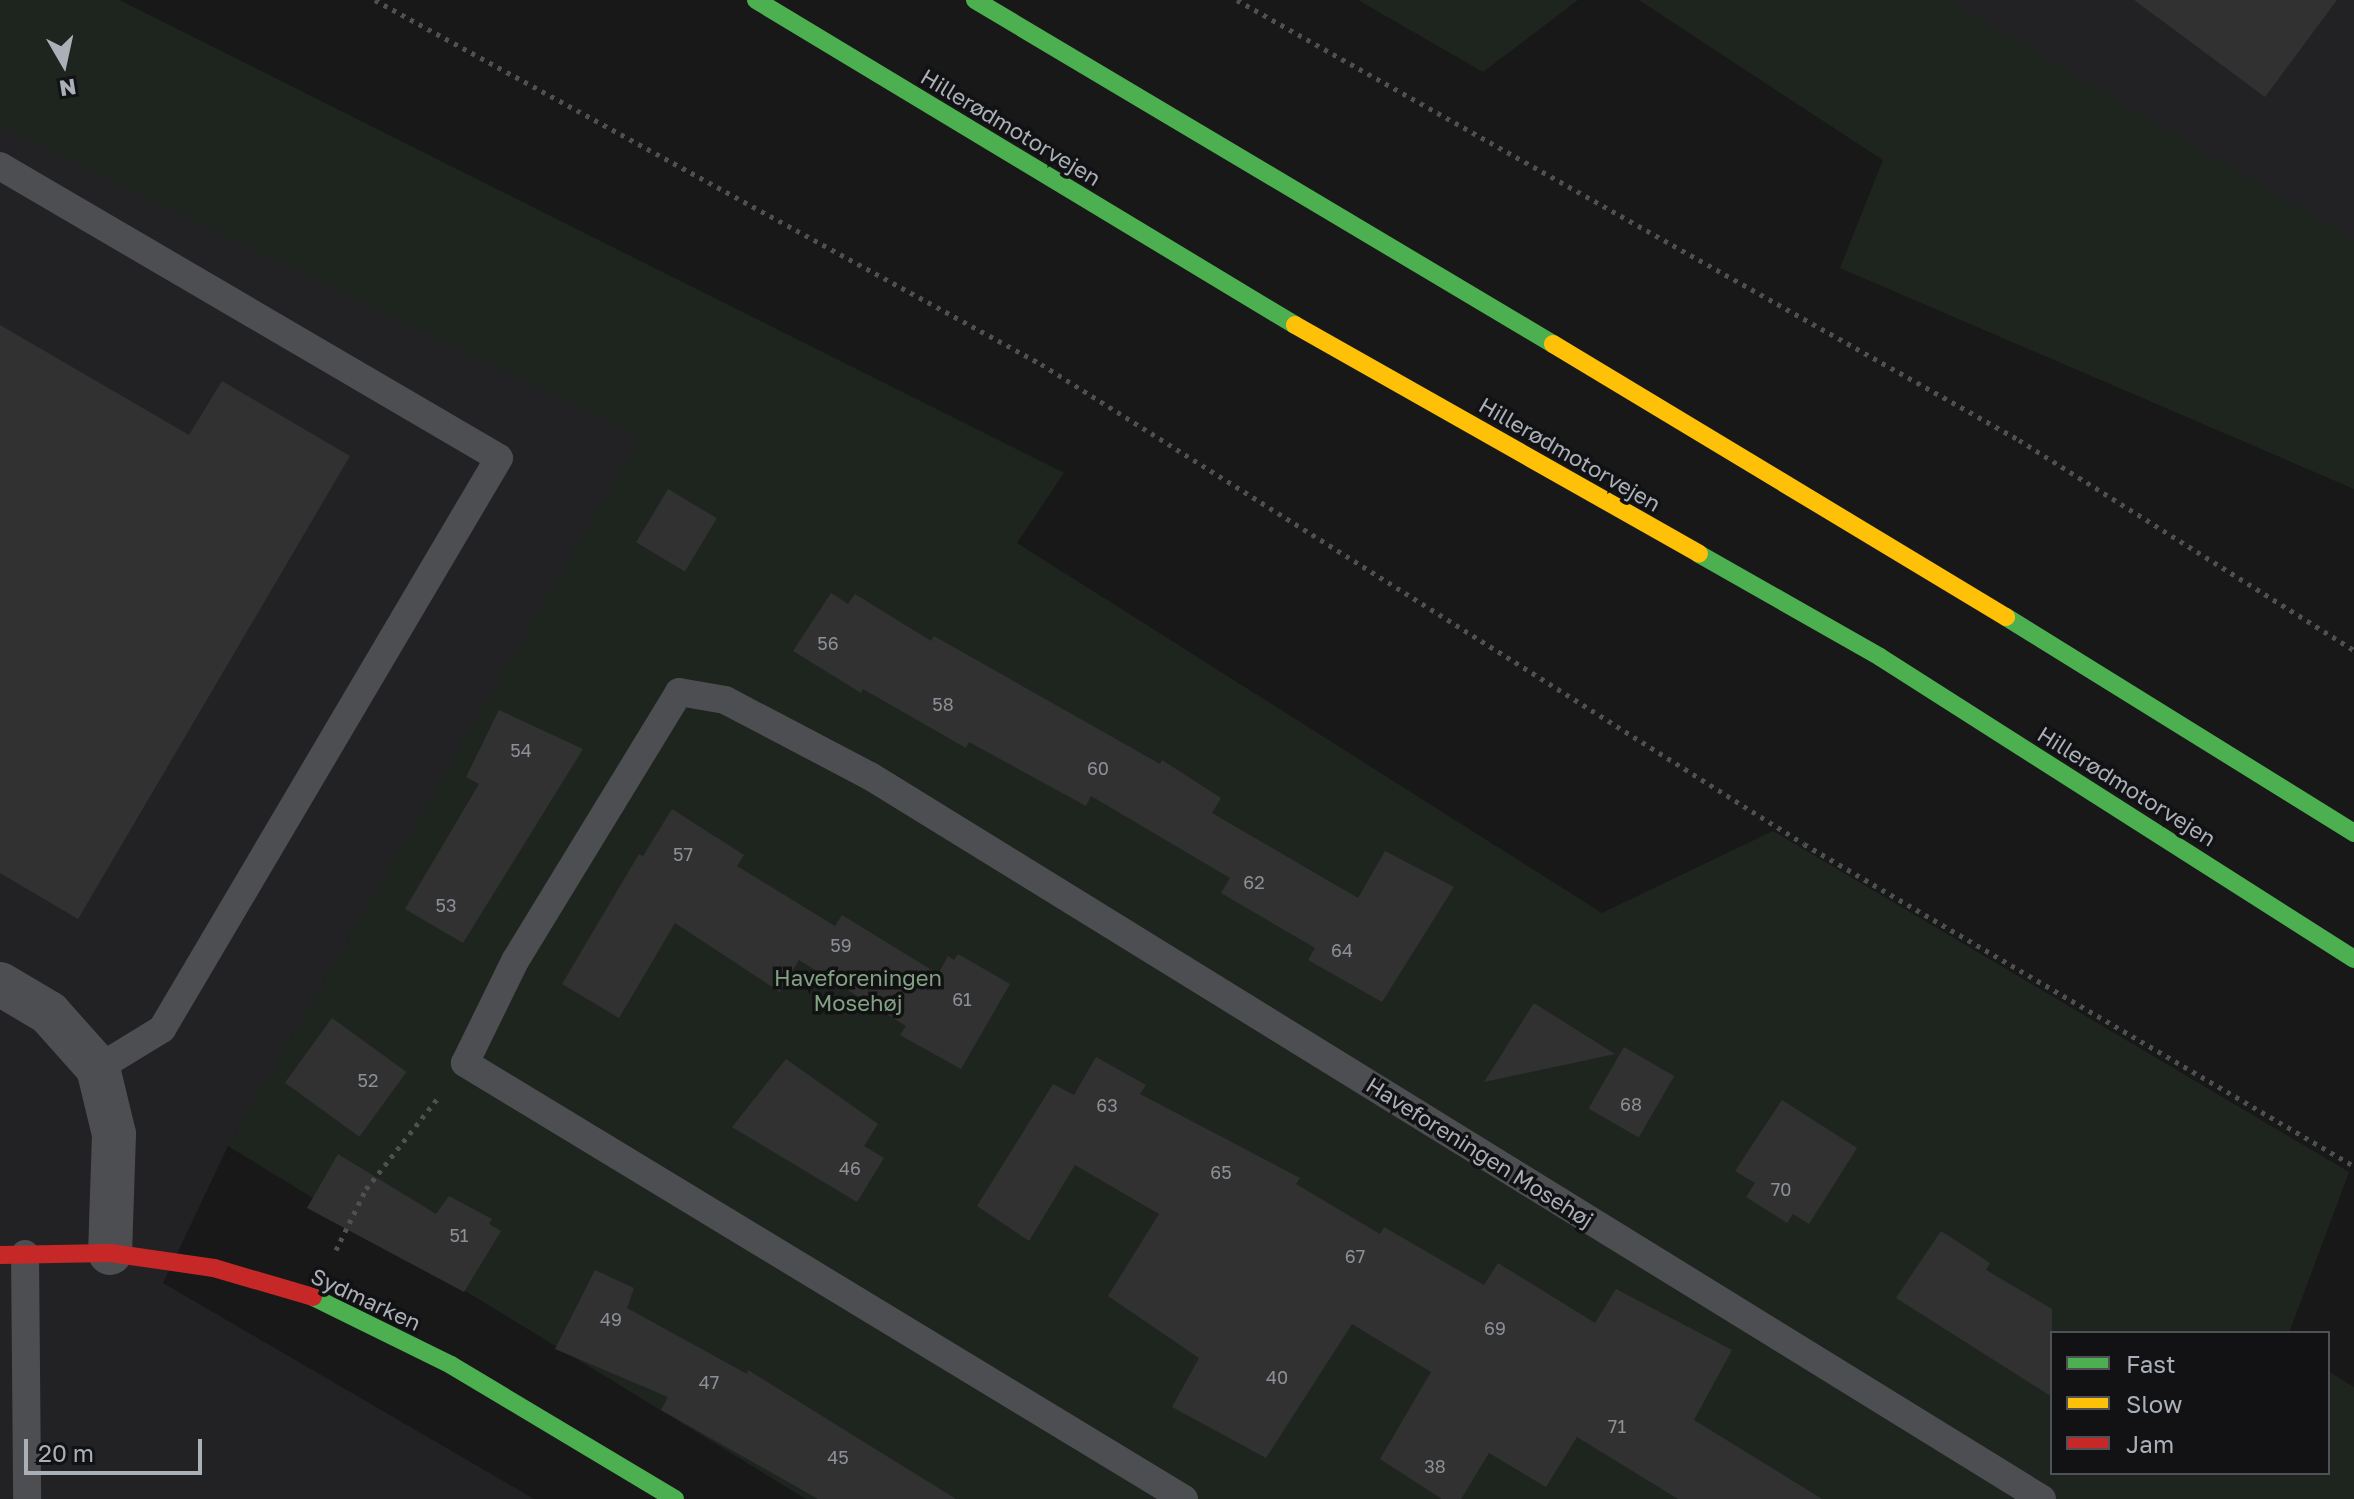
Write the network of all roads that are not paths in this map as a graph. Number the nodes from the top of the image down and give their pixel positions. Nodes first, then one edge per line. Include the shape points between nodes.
1 (975, 0) edge
2 (758, 1) edge
3 (0, 166) edge
4 (2354, 833) edge
5 (2354, 959) edge
6 (0, 984) edge
7 (98, 1068) junction
8 (110, 1253) junction
9 (12, 1255) edge
10 (27, 1499) edge
11 (675, 1499) edge
12 (1184, 1499) edge
13 (2042, 1499) edge

1 - 4 main road via 1804,493
2 - 5 main road, Hillerødmotorvejen via 1226,286 1880,657
3 - 7 lane via 499,458 162,1029
6 - 7 street via 49,1013
7 - 8 street via 114,1134
8 - 9 main road, Sydmarken
8 - 11 main road, Sydmarken via 214,1268 312,1297 451,1365
9 - 10 lane
12 - 13 lane, Haveforeningen Mosehøj via 465,1063 515,961 679,692 725,700 884,784

